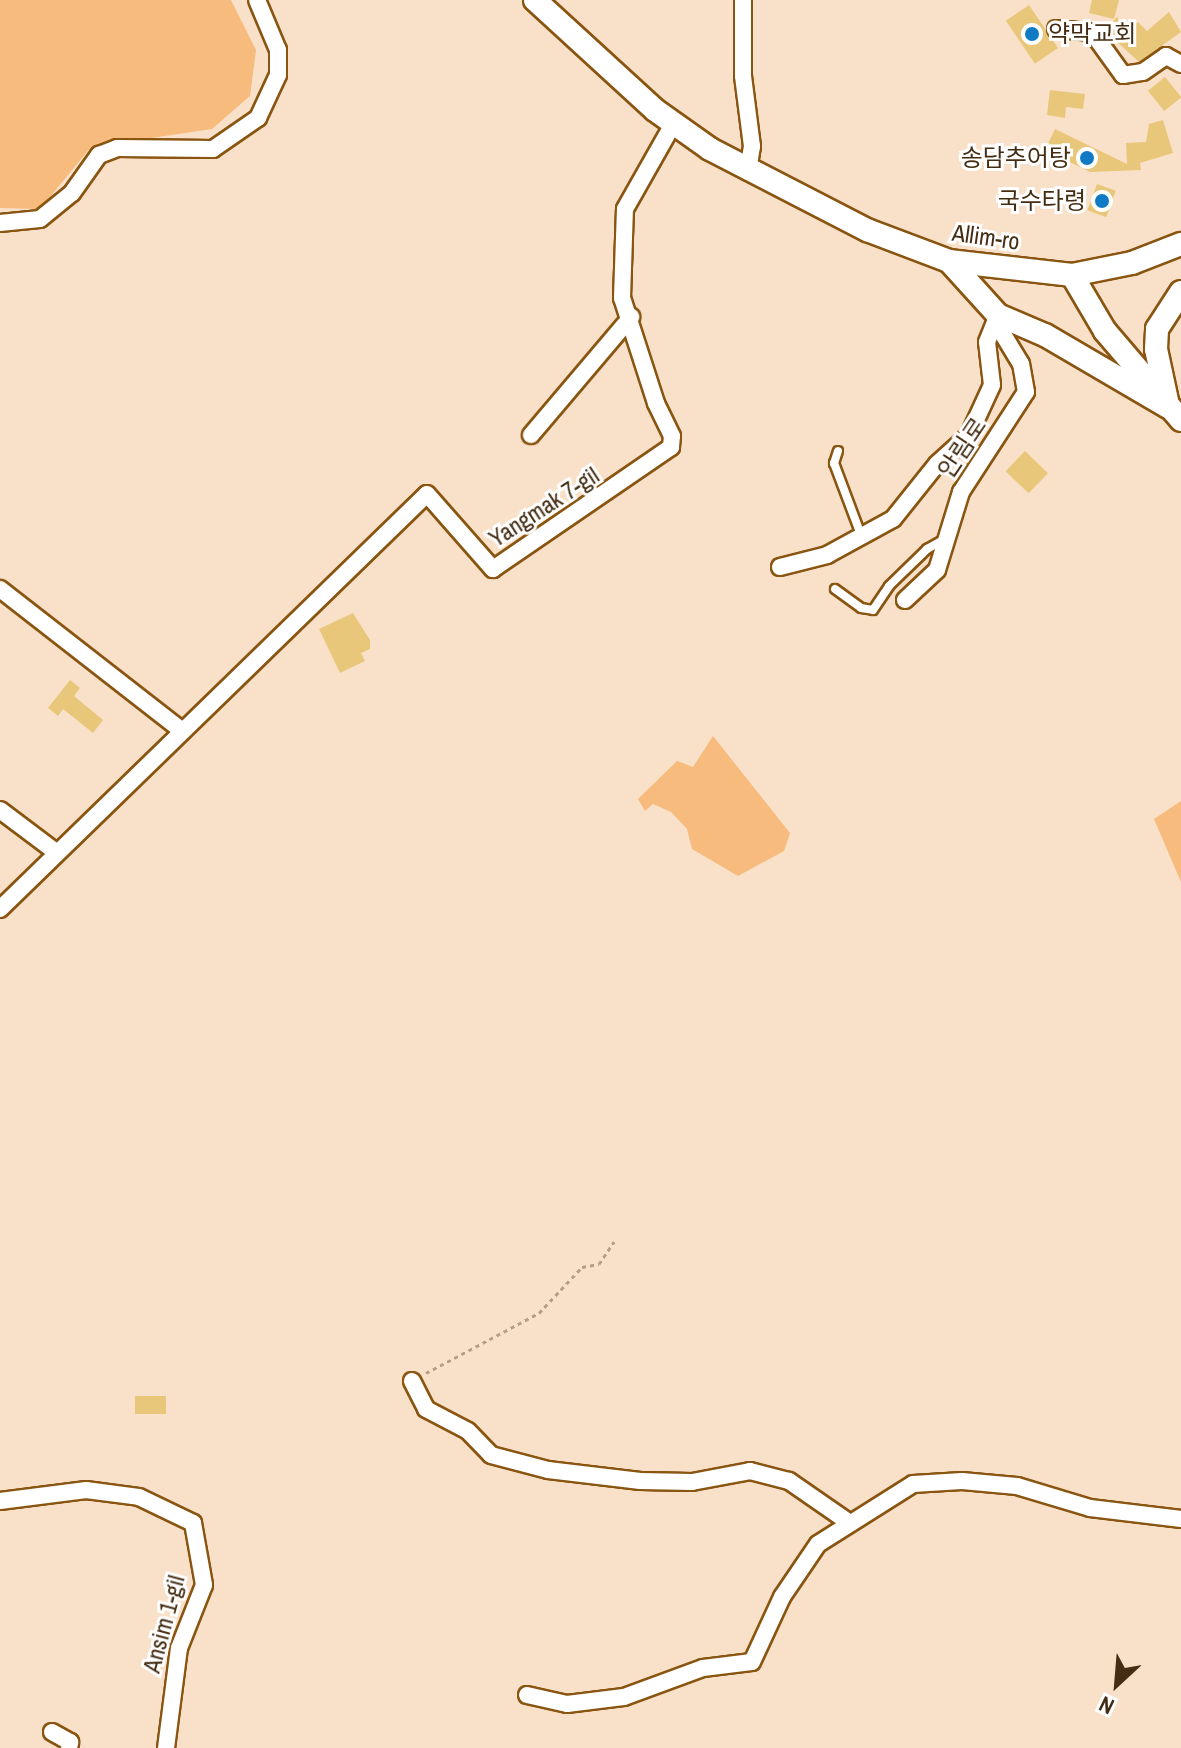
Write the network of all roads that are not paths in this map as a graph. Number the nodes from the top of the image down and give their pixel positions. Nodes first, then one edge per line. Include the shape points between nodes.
1 (257, 0) edge
2 (535, 0) edge
3 (743, 0) edge
4 (1056, 29) dead end
5 (1181, 64) edge
6 (673, 124) junction
7 (748, 172) junction
8 (0, 223) edge
9 (1181, 244) edge
10 (949, 261) junction
11 (1072, 275) junction
12 (1181, 292) edge
13 (631, 317) junction
14 (996, 318) junction
15 (1175, 413) edge
16 (531, 435) dead end
17 (838, 451) dead end
18 (861, 536) junction
19 (947, 539) junction
20 (780, 567) dead end
21 (0, 589) edge
22 (835, 589) dead end
23 (905, 600) dead end
24 (181, 730) junction
25 (0, 810) edge
26 (57, 853) junction
27 (0, 909) edge
28 (412, 1381) road end
29 (0, 1501) edge
30 (1181, 1519) edge
31 (847, 1521) junction
32 (527, 1695) dead end
33 (52, 1732) dead end
34 (69, 1748) edge
35 (166, 1748) edge

1 - 8 street via 278,50 278,75 258,118 213,149 117,148 99,155 72,193 40,219
2 - 6 street, Allim-ro
3 - 7 street via 743,76 752,146
4 - 5 street via 1092,32 1123,75 1143,72 1166,56
6 - 7 street, Allim-ro
6 - 13 street, Yangmak 7-gil via 625,209 622,298
7 - 10 street, Allim-ro via 867,230
9 - 11 street, Allim-ro via 1132,263
10 - 11 street, Allim-ro
10 - 14 street
11 - 15 street via 1105,331
12 - 15 street via 1157,329 1156,349
13 - 16 street
13 - 24 street, Yangmak 7-gil via 656,403 672,436 661,457 493,569 427,494
14 - 15 street via 1045,335
14 - 18 street via 987,342 992,385 984,413 893,519
14 - 19 street, 안림로 via 1021,364 1026,392 961,492
17 - 18 lane via 834,463
18 - 20 street via 827,555
19 - 22 lane via 927,549 873,610 861,608
19 - 23 street, 안림로 via 937,570
21 - 24 street
24 - 26 street, Yangmak 7-gil
25 - 26 street
26 - 27 street, Yangmak 7-gil
28 - 31 street via 426,1409 468,1431 491,1455 548,1470 640,1481 692,1482 750,1471 789,1481
29 - 35 street, Ansim 1-gil via 86,1490 139,1497 193,1523 204,1585 179,1648
30 - 31 street via 1090,1508 1017,1486 962,1481 913,1484
31 - 32 street via 810,1554 782,1597 752,1662 703,1668 624,1697 567,1704
33 - 34 street via 70,1742

